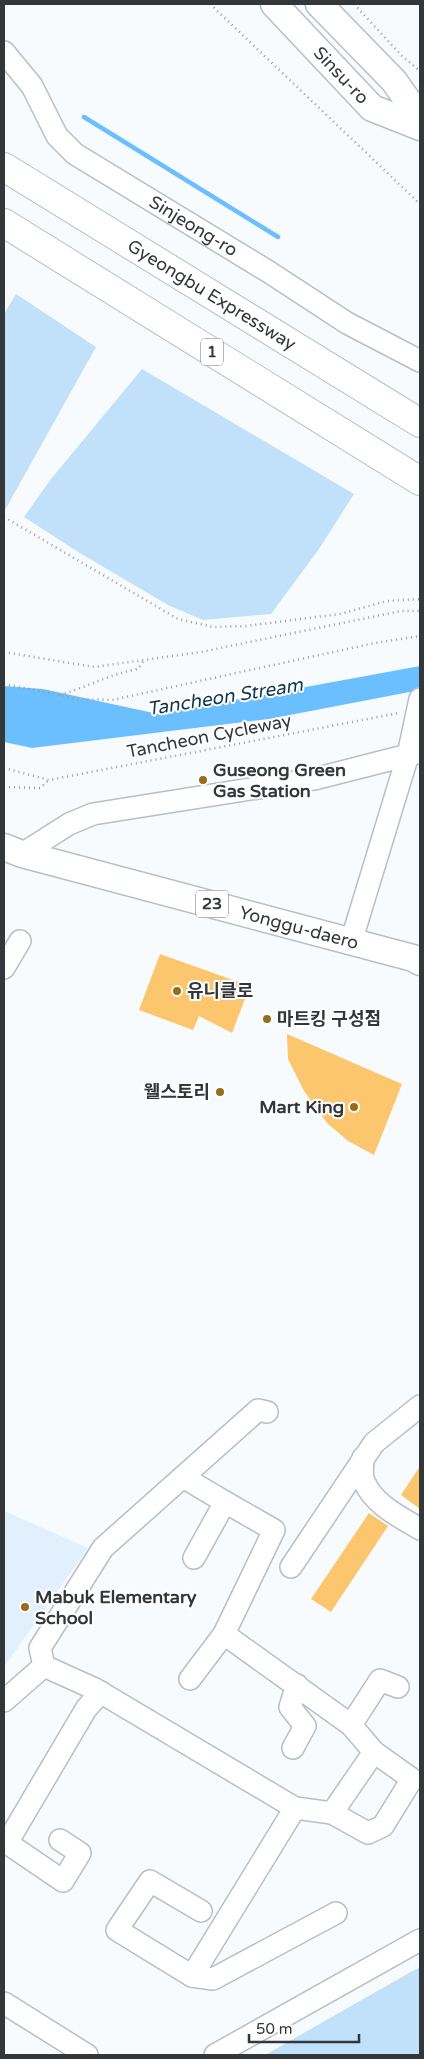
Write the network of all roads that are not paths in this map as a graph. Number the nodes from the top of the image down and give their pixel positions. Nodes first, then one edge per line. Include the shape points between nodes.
1 (274, 4) edge
2 (319, 4) edge
3 (4, 52) edge
4 (420, 118) edge
5 (420, 127) edge
6 (4, 167) edge
7 (4, 223) edge
8 (420, 361) edge
9 (420, 423) edge
10 (420, 481) edge
11 (418, 704) edge
12 (414, 753) edge
13 (13, 850) edge
14 (20, 941) dead end
15 (351, 942) junction
16 (420, 962) edge
17 (4, 968) edge
18 (420, 1406) edge
19 (267, 1412) dead end
20 (364, 1458) junction
21 (183, 1476) junction
22 (226, 1502) junction
23 (420, 1529) edge
24 (194, 1558) dead end
25 (291, 1567) dead end
26 (224, 1634) junction
27 (44, 1666) junction
28 (190, 1679) dead end
29 (297, 1685) junction
30 (398, 1687) dead end
31 (100, 1692) junction
32 (4, 1701) edge
33 (351, 1724) junction
34 (293, 1748) dead end
35 (374, 1752) junction
36 (295, 1808) junction
37 (332, 1813) junction
38 (60, 1840) dead end
39 (201, 1911) dead end
40 (336, 1913) dead end
41 (420, 1940) edge
42 (192, 1976) junction
43 (4, 2004) edge
44 (87, 2055) edge
45 (215, 2055) edge

1 - 5 main road, Sinsu-ro via 372,108
2 - 4 main road, Sinsu-ro via 394,81
3 - 8 street, Sinjeong-ro via 32,86 57,136 75,154 347,323
6 - 9 highway, Gyeongbu Expressway
7 - 10 highway, 1
11 - 12 street
12 - 13 street via 314,779 93,814
12 - 15 street
13 - 15 main road, Yonggu-daero / 23
14 - 17 street
15 - 16 main road, Yonggu-daero / 23
18 - 20 street via 374,1443
19 - 21 street via 258,1410
20 - 23 street via 363,1479 370,1492 386,1507
20 - 25 street
21 - 22 street
21 - 27 street via 103,1548 40,1648
22 - 24 street
22 - 26 street via 274,1530
26 - 28 street
26 - 29 street
27 - 31 street
27 - 32 street
29 - 33 street
29 - 34 street via 290,1707 305,1726
30 - 33 street via 380,1680
31 - 36 street
31 - 38 street via 86,1709 7,1844 63,1881 80,1852
33 - 35 street
35 - 37 street
35 - 37 street via 412,1779 383,1826 368,1833
36 - 37 street
36 - 42 street
39 - 42 street via 150,1881 117,1930
40 - 42 street via 213,1979
41 - 45 street
43 - 44 street

